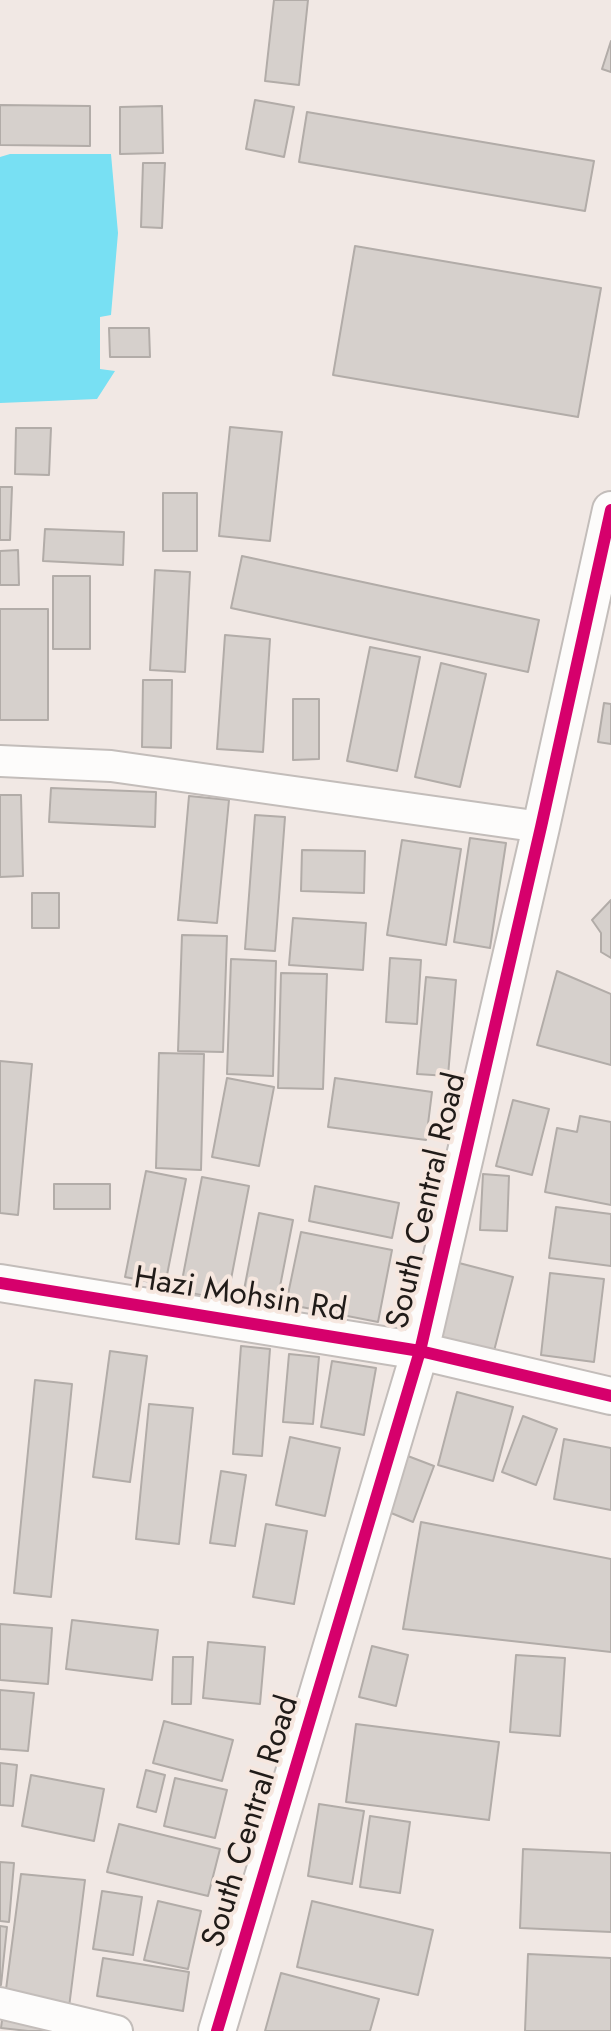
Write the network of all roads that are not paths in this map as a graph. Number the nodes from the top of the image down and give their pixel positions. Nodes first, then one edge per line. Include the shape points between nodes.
1 (611, 510) edge
2 (0, 761) edge
3 (541, 827) junction
4 (0, 1283) edge
5 (420, 1351) junction
6 (611, 1396) edge
7 (0, 2003) edge
8 (117, 2031) edge
9 (217, 2031) edge

1 - 3 street, South Central Road
2 - 3 street via 111,766
3 - 5 street, South Central Road
4 - 5 street, Hazi Mohsin Rd
5 - 6 street, Hazi Mohsin Rd
5 - 9 street, South Central Road
7 - 8 street

